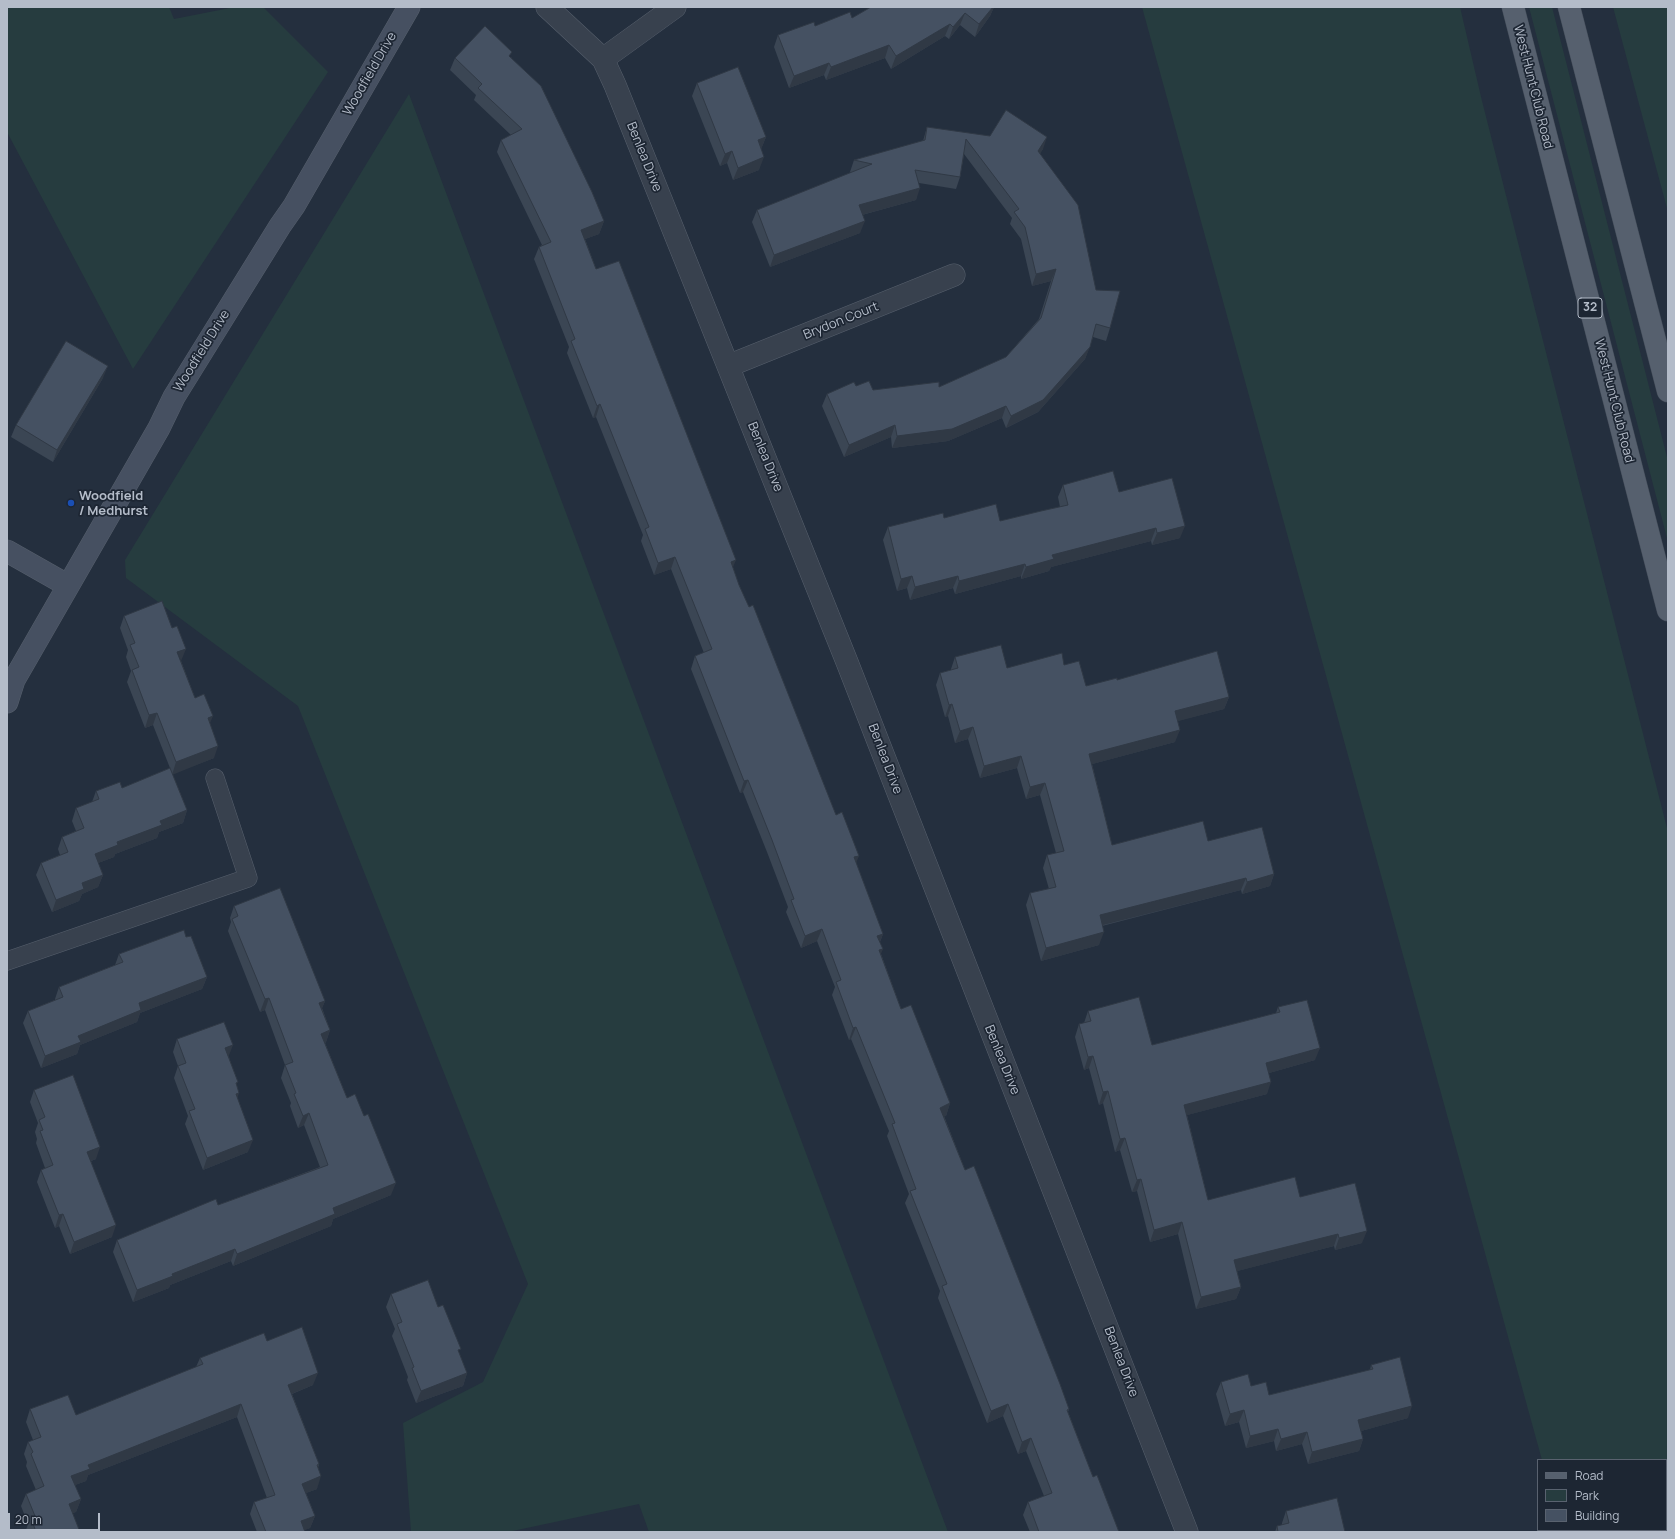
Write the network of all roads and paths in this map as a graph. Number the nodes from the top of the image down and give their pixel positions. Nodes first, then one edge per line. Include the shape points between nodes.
1 (409, 7) edge
2 (547, 7) edge
3 (675, 7) edge
4 (1513, 7) edge
5 (1569, 7) edge
6 (603, 59) junction
7 (954, 275) dead end
8 (728, 366) junction
9 (1668, 391) edge
10 (7, 551) edge
11 (67, 585) junction
12 (1668, 610) edge
13 (7, 702) edge
14 (215, 778) dead end
15 (7, 961) edge
16 (1188, 1532) edge

1 - 11 street, Woodfield Drive via 294,206 174,397 159,428
2 - 6 street, Benlea Drive
3 - 6 street
4 - 12 main road, West Hunt Club Road / 32
5 - 9 main road
6 - 8 street, Benlea Drive
7 - 8 street, Brydon Court
8 - 16 street, Benlea Drive via 847,662
10 - 11 street
11 - 13 street, Woodfield Drive via 14,680
14 - 15 lane via 248,878

